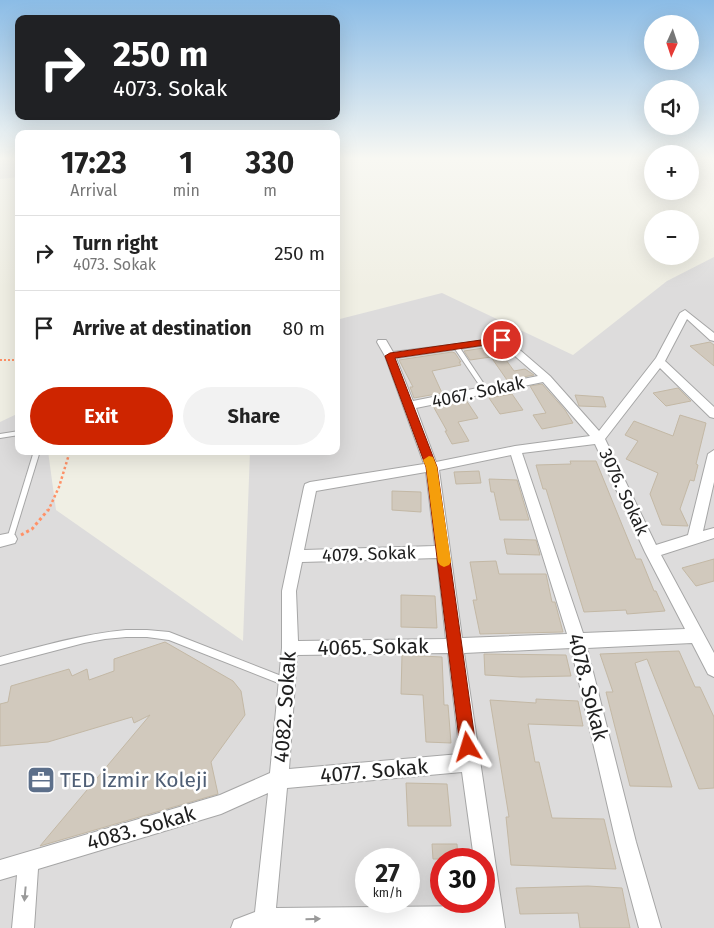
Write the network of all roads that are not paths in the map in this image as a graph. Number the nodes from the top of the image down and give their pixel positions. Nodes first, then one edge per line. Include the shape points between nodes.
1 (714, 338) edge
2 (382, 342) dead end
3 (456, 346) junction
4 (390, 356) junction
5 (659, 361) junction
6 (546, 378) junction
7 (486, 392) junction
8 (409, 406) junction
9 (714, 414) edge
10 (15, 433) edge
11 (0, 436) edge
12 (600, 439) junction
13 (515, 450) junction
14 (714, 454) edge
15 (36, 455) edge
16 (432, 467) junction
17 (713, 535) edge
18 (695, 537) junction
19 (5, 540) edge
20 (443, 552) junction
21 (652, 552) junction
22 (295, 556) junction
23 (696, 636) junction
24 (577, 640) junction
25 (456, 646) junction
26 (290, 648) junction
27 (0, 661) edge
28 (714, 669) edge
29 (287, 682) junction
30 (470, 762) junction
31 (279, 779) junction
32 (28, 861) junction
33 (0, 870) edge
34 (493, 922) edge
35 (264, 924) edge
36 (23, 928) edge
37 (242, 928) edge
38 (650, 928) edge

1 - 5 street via 686,313
2 - 4 street
3 - 4 street
3 - 6 street, 3076. Sokak via 502,340
3 - 7 lane
4 - 8 street
5 - 9 street
5 - 12 street
6 - 7 street, 4067. Sokak
6 - 12 street, 3076. Sokak
7 - 8 street, 4067. Sokak
8 - 16 street
10 - 11 lane
12 - 13 street
12 - 21 street, 3076. Sokak
13 - 16 street
13 - 24 street, 4078. Sokak
14 - 18 street
15 - 19 lane
16 - 20 street
16 - 22 street, 4082. Sokak via 310,487
17 - 18 street
18 - 21 street
20 - 22 street, 4079. Sokak
20 - 25 street
21 - 23 street, 3076. Sokak
22 - 26 street, 4082. Sokak via 289,591
23 - 24 street, 4065. Sokak
23 - 28 street, 3076. Sokak
24 - 25 street, 4065. Sokak
24 - 38 street, 4078. Sokak
25 - 26 street, 4065. Sokak
25 - 30 street
26 - 29 street, 4082. Sokak
27 - 29 lane via 109,634 152,633 169,636
29 - 31 street, 4082. Sokak
30 - 31 street, 4077. Sokak
30 - 34 street
31 - 32 street, 4083. Sokak via 221,804
31 - 35 street, 4082. Sokak
32 - 33 street, 4083. Sokak
32 -> 36 street
35 -> 34 street
35 - 37 street

